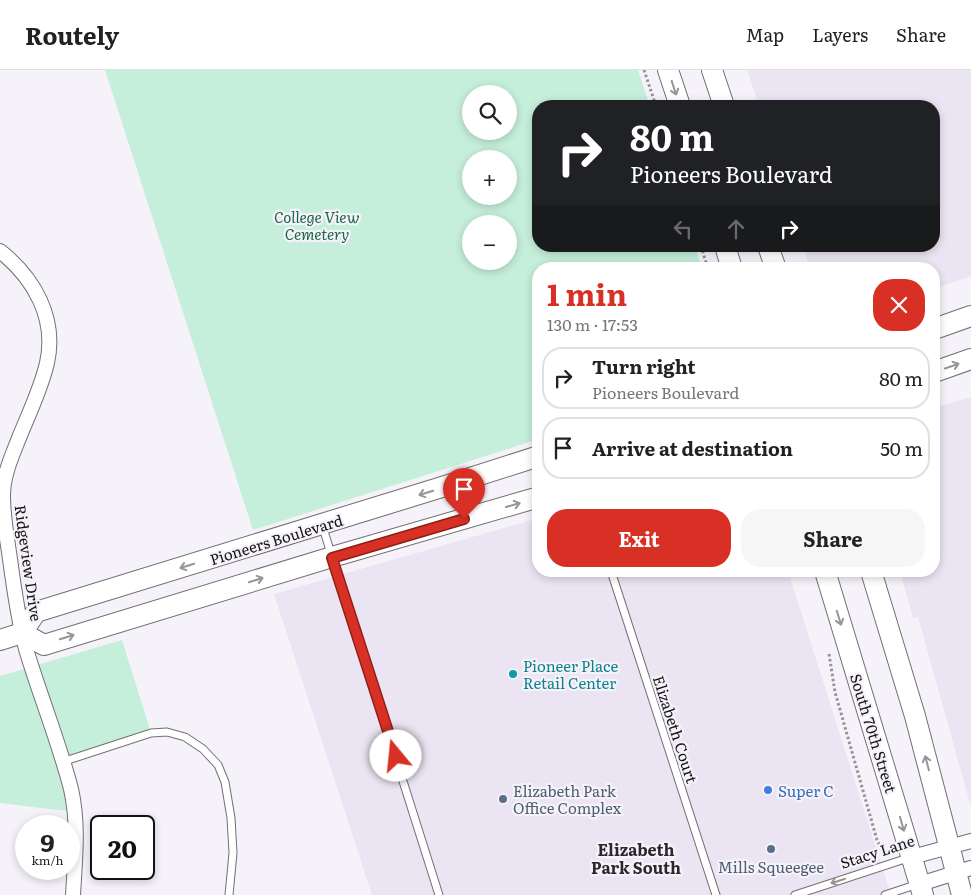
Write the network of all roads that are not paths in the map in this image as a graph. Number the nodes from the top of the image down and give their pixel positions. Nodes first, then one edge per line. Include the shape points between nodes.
1 (668, 70) edge
2 (712, 70) edge
3 (678, 100) edge
4 (722, 100) edge
5 (0, 251) edge
6 (971, 316) edge
7 (940, 327) edge
8 (971, 359) edge
9 (940, 370) edge
10 (532, 458) edge
11 (532, 499) edge
12 (322, 525) junction
13 (332, 558) junction
14 (612, 577) edge
15 (827, 577) edge
16 (872, 577) edge
17 (22, 633) junction
18 (0, 640) edge
19 (62, 762) junction
20 (971, 841) edge
21 (949, 846) junction
22 (912, 856) junction
23 (963, 870) edge
24 (921, 889) edge
25 (73, 895) edge
26 (229, 895) edge
27 (440, 895) edge
28 (716, 895) edge
29 (794, 895) edge
30 (886, 895) edge
31 (962, 895) edge

1 -> 3 main road
2 - 4 main road
5 - 17 street, Ridgeview Drive via 16,264 39,296 49,339 41,383 8,466 3,493 3,514
6 - 7 main road
9 -> 8 main road
10 -> 12 main road, Pioneers Boulevard
13 -> 11 main road
12 - 13 lane
12 -> 17 main road, Pioneers Boulevard via 36,612
17 -> 13 main road via 44,644
13 - 27 lane
14 - 28 lane, Elizabeth Court
15 -> 22 main road, South 70th Street
21 -> 16 main road via 902,670
17 - 18 main road
17 - 19 street, Ridgeview Drive
19 - 25 street, Ridgeview Drive via 75,818
19 - 26 lane via 151,733 167,732 185,737 203,749 218,765 225,782 233,853
20 - 21 street, Stacy Lane
21 - 22 street, Stacy Lane
21 - 23 main road
22 - 24 main road, South 70th Street
22 -> 29 lane, Stacy Lane
23 - 24 street
23 - 31 main road
24 - 30 lane

